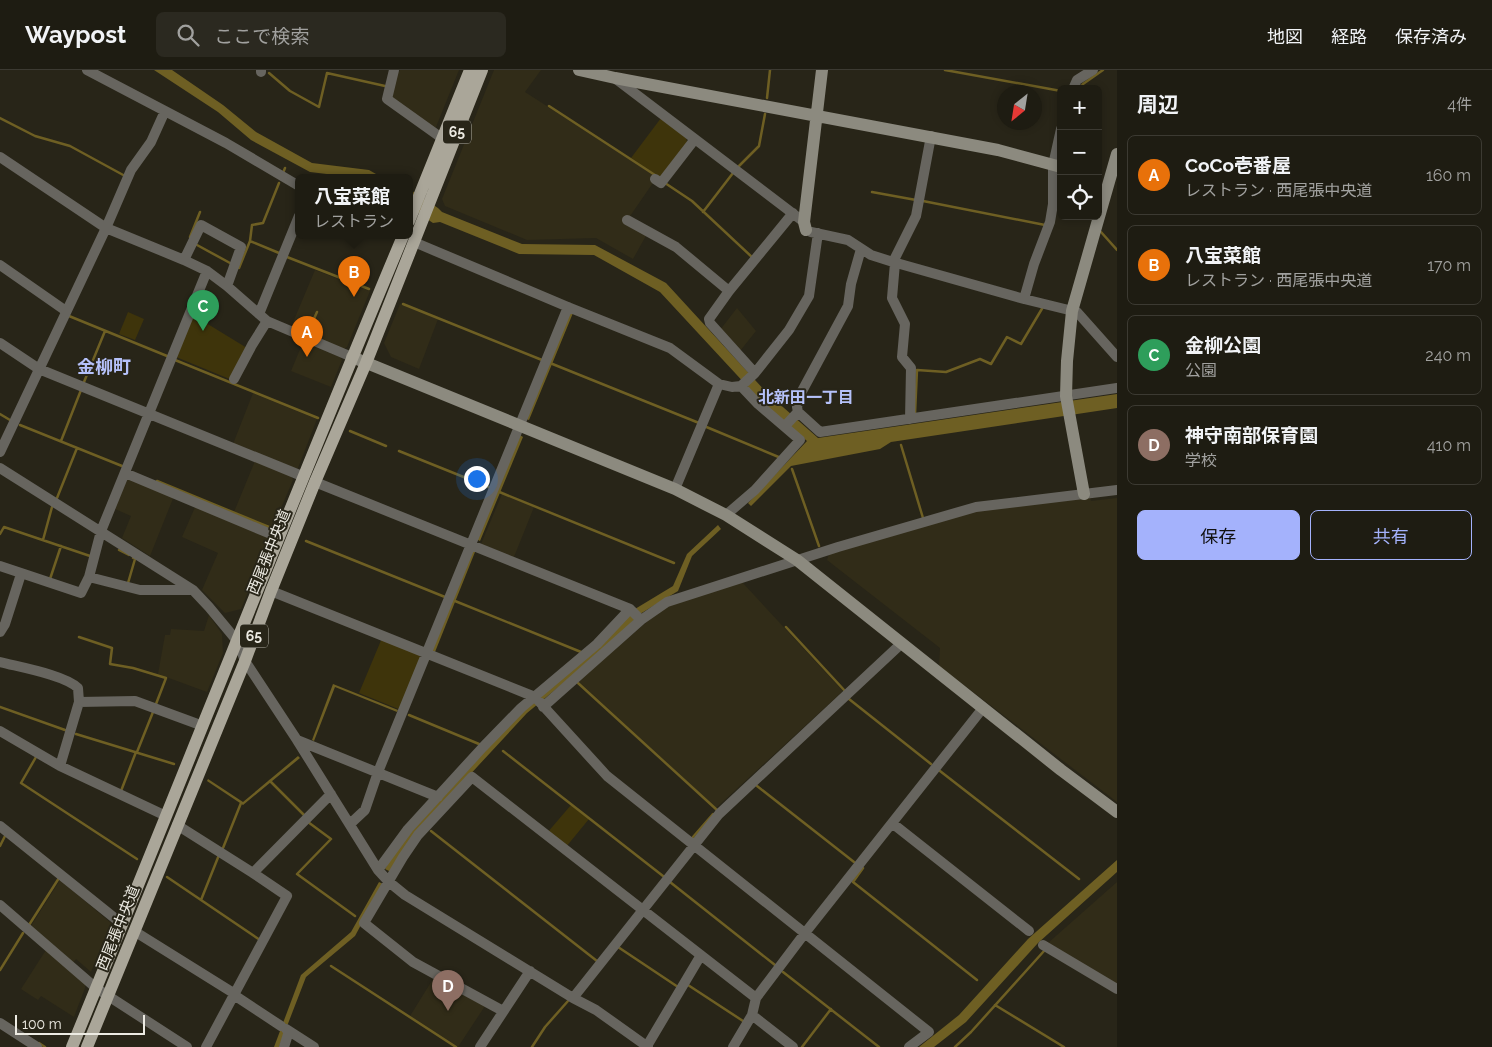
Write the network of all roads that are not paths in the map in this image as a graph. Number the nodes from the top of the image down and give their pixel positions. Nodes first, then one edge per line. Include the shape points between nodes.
1 (87, 70) edge
2 (394, 70) edge
3 (470, 70) edge
4 (482, 70) edge
5 (579, 70) edge
6 (822, 70) edge
7 (1093, 70) edge
8 (614, 78) junction
9 (1075, 85) edge
10 (165, 112) junction
11 (816, 116) junction
12 (931, 136) junction
13 (443, 139) junction
14 (695, 139) junction
15 (1117, 154) edge
16 (0, 156) edge
17 (1057, 166) edge
18 (655, 179) dead end
19 (1104, 179) edge
20 (295, 184) edge
21 (428, 192) junction
22 (792, 213) junction
23 (626, 220) dead end
24 (413, 222) edge
25 (295, 226) edge
26 (106, 228) junction
27 (809, 228) junction
28 (404, 239) edge
29 (404, 239) edge
30 (406, 239) edge
31 (861, 249) junction
32 (184, 260) junction
33 (894, 262) junction
34 (0, 266) edge
35 (206, 271) junction
36 (227, 286) junction
37 (729, 291) junction
38 (1024, 299) junction
39 (568, 307) junction
40 (66, 310) junction
41 (1072, 311) junction
42 (259, 314) junction
43 (267, 321) junction
44 (0, 343) edge
45 (352, 357) junction
46 (1117, 357) edge
47 (366, 363) junction
48 (39, 369) junction
49 (754, 374) junction
50 (234, 379) dead end
51 (718, 384) junction
52 (742, 385) junction
53 (1117, 388) edge
54 (1066, 397) junction
55 (798, 412) junction
56 (149, 413) junction
57 (910, 419) junction
58 (520, 426) junction
59 (785, 426) junction
60 (0, 452) edge
61 (0, 468) edge
62 (125, 473) junction
63 (302, 476) junction
64 (315, 482) junction
65 (675, 489) junction
66 (1117, 490) edge
67 (1084, 494) junction
68 (726, 514) junction
69 (101, 531) junction
70 (278, 537) junction
71 (471, 544) junction
72 (797, 560) junction
73 (0, 566) edge
74 (20, 574) junction
75 (89, 577) junction
76 (193, 590) junction
77 (271, 591) junction
78 (635, 614) junction
79 (0, 632) edge
80 (238, 642) junction
81 (902, 643) junction
82 (427, 654) junction
83 (245, 661) junction
84 (0, 662) edge
85 (79, 702) junction
86 (539, 702) junction
87 (983, 708) junction
88 (204, 726) junction
89 (0, 732) edge
90 (297, 740) junction
91 (60, 766) junction
92 (378, 772) junction
93 (331, 794) junction
94 (438, 797) junction
95 (1117, 812) edge
96 (166, 816) junction
97 (892, 823) junction
98 (350, 824) junction
99 (177, 825) junction
100 (1, 828) edge
101 (694, 845) junction
102 (378, 870) junction
103 (253, 873) junction
104 (388, 882) junction
105 (0, 905) edge
106 (643, 910) junction
107 (122, 924) junction
108 (1029, 930) dead end
109 (134, 931) junction
110 (805, 933) junction
111 (1043, 944) dead end
112 (701, 955) junction
113 (530, 971) junction
114 (96, 988) junction
115 (1117, 989) edge
116 (235, 995) junction
117 (108, 996) junction
118 (573, 998) junction
119 (756, 998) junction
120 (503, 1011) junction
121 (752, 1015) junction
122 (0, 1023) edge
123 (286, 1029) junction
124 (648, 1046) edge
125 (37, 1047) edge
126 (72, 1047) edge
127 (87, 1047) edge
128 (187, 1047) edge
129 (206, 1047) edge
130 (284, 1047) edge
131 (314, 1047) edge
132 (480, 1047) edge
133 (733, 1047) edge
134 (793, 1047) edge
135 (909, 1047) edge

1 - 10 street
2 - 13 street via 387,99
3 - 13 main road, 西尾張中央道 / 65
4 - 21 main road, 西尾張中央道 / 65
5 - 8 street
6 - 11 street
7 - 9 street
8 - 11 street
8 - 14 street
10 - 20 street
10 - 26 street via 151,142 130,170
11 - 12 street
11 - 27 street
12 - 17 street
12 - 33 street via 916,216
13 - 21 main road, 西尾張中央道 / 65
14 - 18 street via 661,183
14 - 22 street
15 - 19 street
16 - 26 street
17 - 38 street via 1050,222
19 - 41 street
21 - 24 main road, 西尾張中央道 / 65
22 - 27 street
22 - 37 street
23 - 37 street via 676,247
25 - 42 street
26 - 32 street
26 - 40 street
27 - 31 street via 848,240
27 - 49 street via 809,296 789,330
28 - 45 main road, 西尾張中央道 / 65
29 - 47 main road, 西尾張中央道 / 65
30 - 39 street
31 - 33 street
31 - 55 street via 848,306 801,393
32 - 35 street
32 - 36 street via 201,225 241,247
33 - 38 street
33 - 57 street via 892,298 905,324 902,357 911,368
34 - 40 street
35 - 36 street
35 - 56 street
36 - 42 street
37 - 49 street via 709,319 710,323
38 - 41 street
39 - 51 street via 670,348
39 - 58 street
40 - 48 street
41 - 46 street via 1078,312
41 - 54 street
42 - 43 street
43 - 45 street
43 - 50 street
44 - 48 street
45 - 47 street
45 - 63 main road, 西尾張中央道 / 65
47 - 58 street
47 - 64 main road, 西尾張中央道 / 65
48 - 56 street
48 - 60 street
49 - 52 street
51 - 52 street
51 - 65 street
52 - 59 street
53 - 54 street
54 - 57 street
54 - 67 street
55 - 57 street via 820,432
55 - 59 street
56 - 62 street
56 - 63 street
58 - 65 street
58 - 71 street
59 - 68 street via 800,440 755,490
61 - 69 street
62 - 69 street
62 - 70 street
63 - 70 main road, 西尾張中央道 / 65
64 - 71 street
64 - 77 main road, 西尾張中央道 / 65
65 - 68 street
66 - 67 street
67 - 72 street via 976,507
68 - 72 street
69 - 75 street
69 - 76 street
70 - 80 main road, 西尾張中央道 / 65
71 - 78 street
71 - 82 street
72 - 78 street
72 - 81 street
73 - 74 street
74 - 75 street via 81,593
74 - 79 street
75 - 76 street via 140,590
76 - 80 street
77 - 82 street
77 - 83 main road, 西尾張中央道 / 65
78 - 86 street via 597,644
78 - 86 street via 608,651
80 - 83 street
80 - 88 main road, 西尾張中央道 / 65
81 - 87 street
81 - 101 street via 719,814
82 - 86 street
82 - 92 street
83 - 90 street
83 - 99 main road, 西尾張中央道 / 65
84 - 85 street via 74,684 78,688
85 - 88 street via 135,701
85 - 91 street
86 - 94 street via 522,708
86 - 101 street via 607,776
87 - 95 street
87 - 97 street
88 - 96 main road, 西尾張中央道 / 65
89 - 91 street
90 - 92 street
90 - 93 street
91 - 96 street
92 - 94 street
92 - 98 street via 365,810
93 - 98 street
93 - 103 street
94 - 102 street via 408,829
96 - 107 main road, 西尾張中央道 / 65
97 - 108 street
97 - 110 street
98 - 102 street
99 - 103 street
99 - 109 main road, 西尾張中央道 / 65
100 - 107 street
101 - 106 street
101 - 110 street
102 - 104 street
103 - 116 street via 287,896
104 - 106 street via 418,835 472,777
104 - 113 street
104 - 120 street via 364,923 413,962
105 - 114 street
106 - 112 street
106 - 118 street
107 - 114 main road, 西尾張中央道 / 65
109 - 116 street
109 - 117 main road, 西尾張中央道 / 65
110 - 119 street
110 - 135 street via 929,1032
111 - 115 street
112 - 119 street
112 - 124 street
113 - 118 street
113 - 120 street
114 - 117 street
114 - 126 main road, 西尾張中央道 / 65
116 - 123 street
116 - 129 street
117 - 127 main road, 西尾張中央道 / 65
117 - 128 street
118 - 124 street
119 - 121 street
120 - 132 street
121 - 133 street
121 - 134 street
122 - 125 street
123 - 130 street
123 - 131 street

